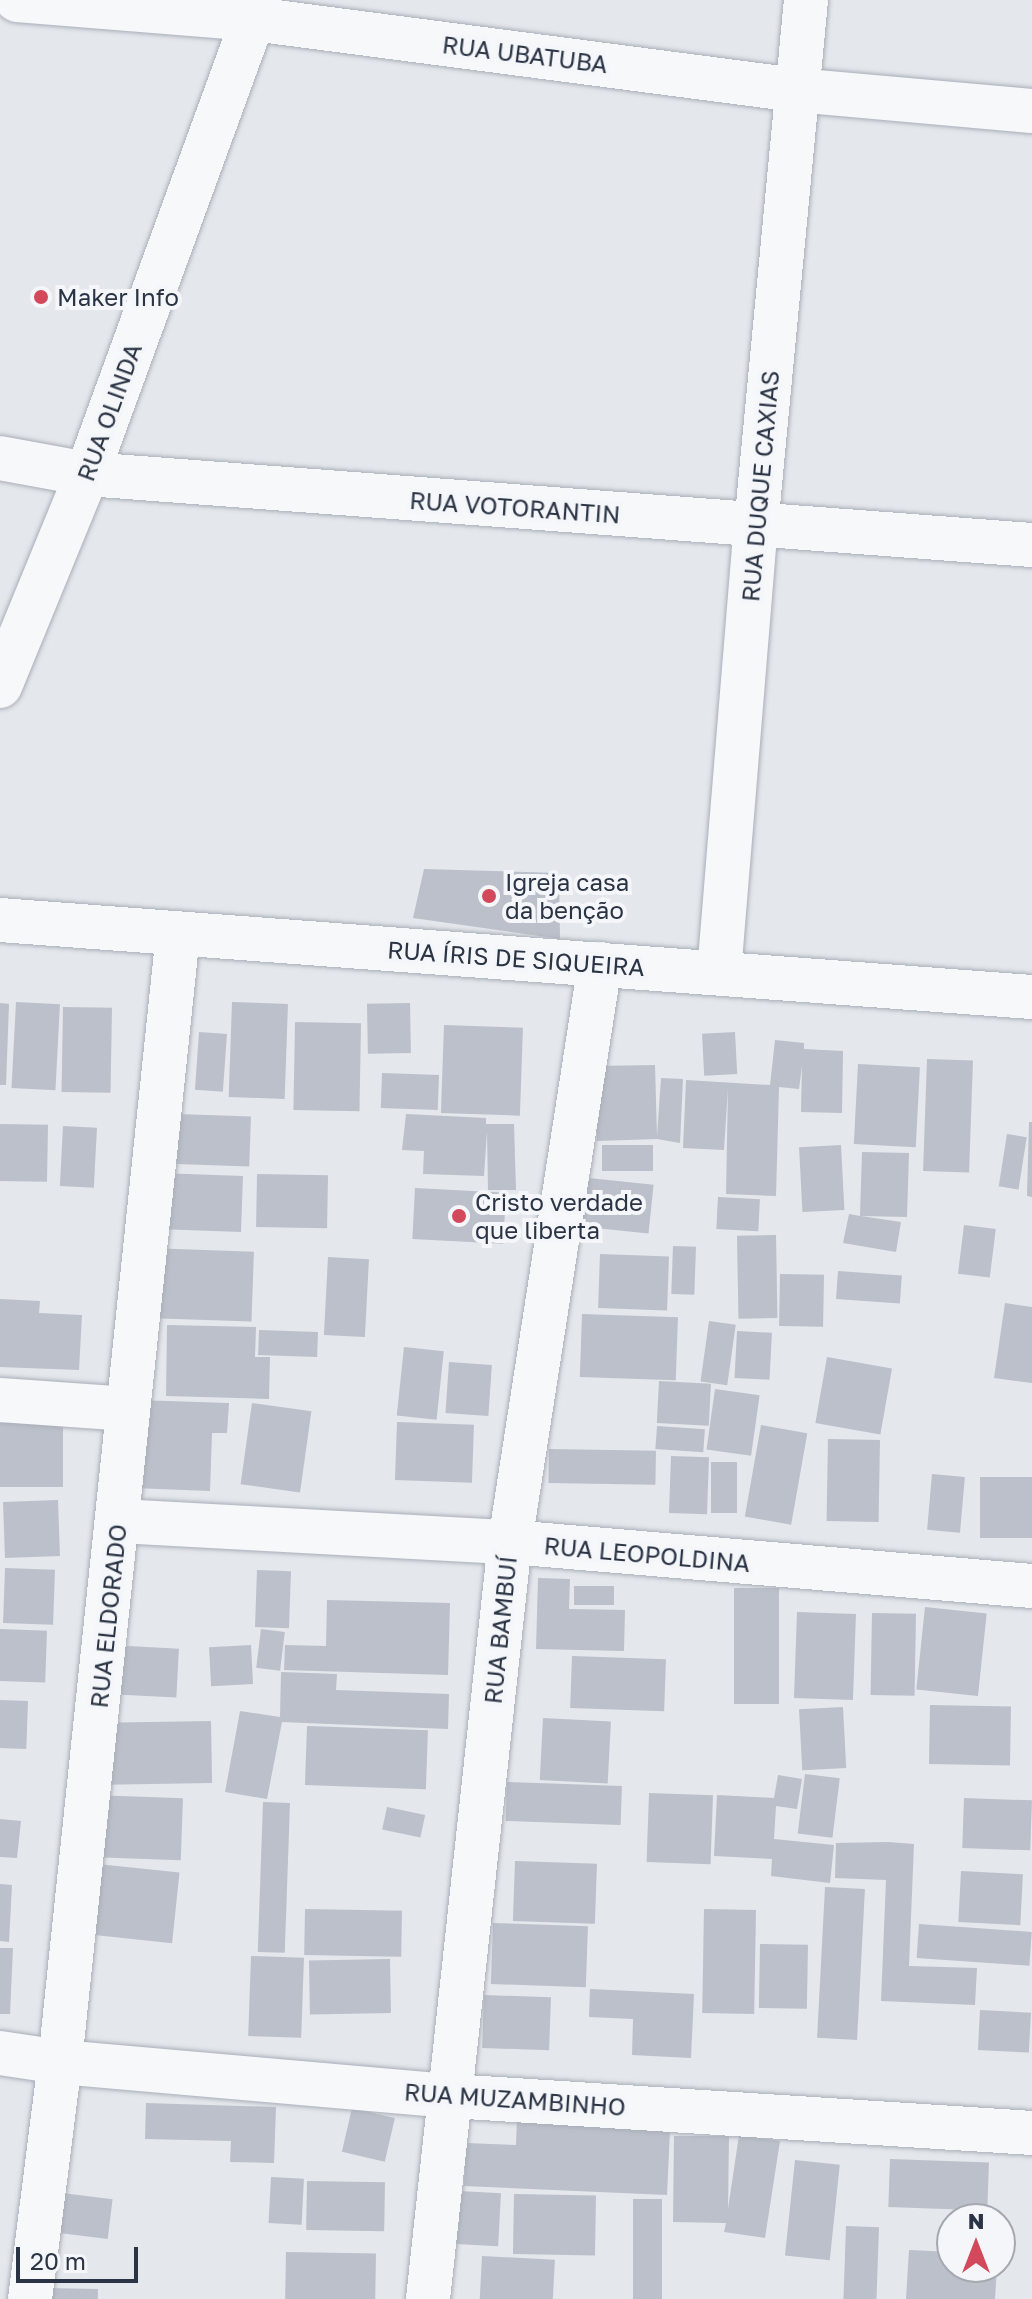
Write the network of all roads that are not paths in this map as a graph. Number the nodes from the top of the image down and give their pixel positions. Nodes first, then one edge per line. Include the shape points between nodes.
1 (17, 0) edge
2 (806, 0) edge
3 (256, 9) edge
4 (796, 90) junction
5 (1032, 111) edge
6 (0, 458) edge
7 (87, 474) junction
8 (756, 526) junction
9 (1032, 545) edge
10 (0, 686) edge
11 (0, 920) edge
12 (178, 933) junction
13 (600, 964) junction
14 (719, 973) junction
15 (1032, 997) edge
16 (0, 1400) edge
17 (128, 1409) junction
18 (118, 1521) junction
19 (510, 1542) junction
20 (1032, 1586) edge
21 (0, 2053) edge
22 (60, 2062) junction
23 (451, 2096) junction
24 (1032, 2133) edge
25 (30, 2299) edge
26 (428, 2299) edge

1 - 3 street, RUA UBATUBA
2 - 4 street, RUA DUQUE CAXIAS
3 - 4 street, RUA UBATUBA
3 - 7 street, RUA OLINDA
4 - 5 street, RUA UBATUBA
4 - 8 street, RUA DUQUE CAXIAS
6 - 7 street, RUA VOTORANTIN
7 - 8 street, RUA VOTORANTIN
7 - 10 street, RUA OLINDA
8 - 9 street, RUA VOTORANTIN
8 - 14 street, RUA DUQUE CAXIAS
11 - 12 street, RUA ÍRIS DE SIQUEIRA
12 - 13 street, RUA ÍRIS DE SIQUEIRA
12 - 17 street, RUA ELDORADO
13 - 14 street, RUA ÍRIS DE SIQUEIRA
13 - 19 street, RUA BAMBUÍ
14 - 15 street, RUA ÍRIS DE SIQUEIRA
16 - 17 street
17 - 18 street, RUA ELDORADO
18 - 19 street, RUA LEOPOLDINA
18 - 22 street, RUA ELDORADO
19 - 20 street, RUA LEOPOLDINA
19 - 23 street, RUA BAMBUÍ
21 - 22 street, RUA MUZAMBINHO
22 - 23 street, RUA MUZAMBINHO
22 - 25 street, RUA ELDORADO
23 - 24 street, RUA MUZAMBINHO
23 - 26 street, RUA BAMBUÍ

